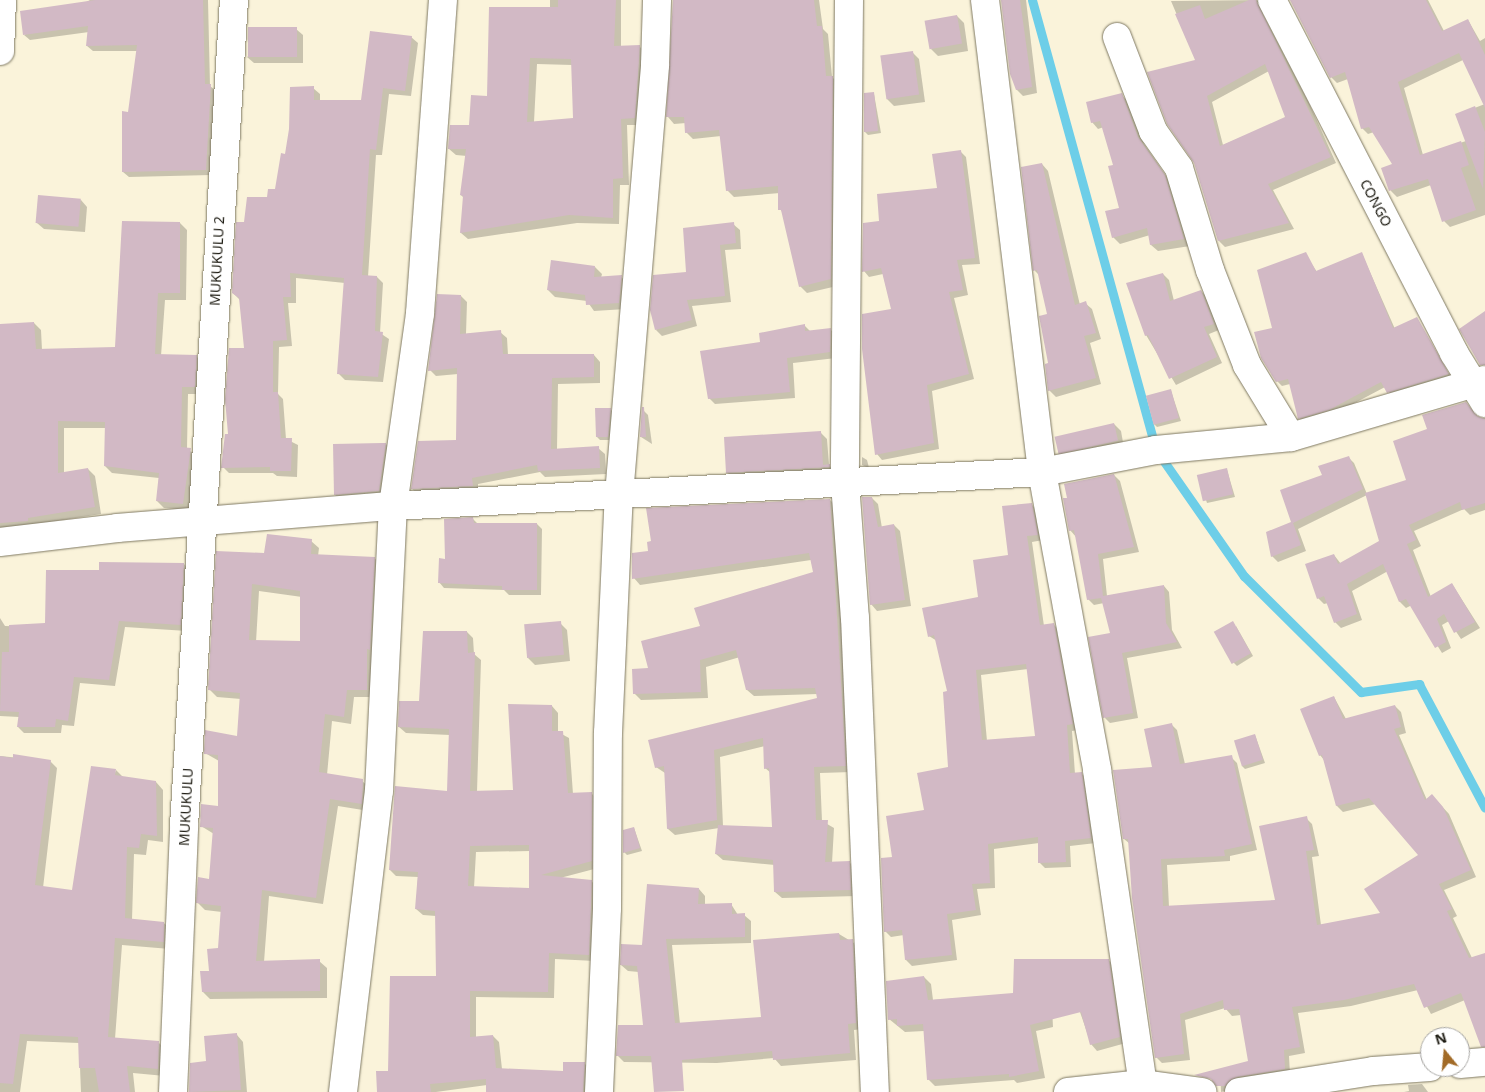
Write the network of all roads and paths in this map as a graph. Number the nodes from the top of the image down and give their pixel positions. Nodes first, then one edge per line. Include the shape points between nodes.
1 (2, 0) edge
2 (234, 0) edge
3 (442, 0) edge
4 (657, 0) edge
5 (849, 0) edge
6 (984, 0) edge
7 (1272, 0) edge
8 (1118, 37) dead end
9 (0, 51) edge
10 (1481, 389) edge
11 (1291, 437) junction
12 (1042, 472) junction
13 (845, 484) junction
14 (619, 495) junction
15 (393, 506) junction
16 (204, 523) junction
17 (0, 542) edge
18 (1485, 1062) edge
19 (1470, 1063) edge
20 (1420, 1067) edge
21 (1143, 1084) junction
22 (173, 1092) edge
23 (344, 1092) edge
24 (599, 1092) edge
25 (875, 1092) edge
26 (1068, 1092) edge
27 (1202, 1092) edge
28 (1239, 1092) edge

1 - 9 street
2 - 16 street, MUKUKULU 2
3 - 15 street via 420,313
4 - 14 street via 656,65
5 - 13 street
6 - 12 street
7 - 10 street, CONGO via 1371,195
8 - 11 street via 1153,131 1180,168 1210,270 1247,365
10 - 11 street
11 - 12 street via 1156,450
12 - 13 street
12 - 21 street via 1097,770
13 - 14 street
13 - 25 street via 855,618
14 - 15 street
14 - 24 street via 608,733 607,908
15 - 16 street
15 - 23 street via 379,791
16 - 17 street via 117,528
16 - 22 street, MUKUKULU via 184,826
18 - 19 street
20 - 28 street
21 - 26 street
21 - 27 street

